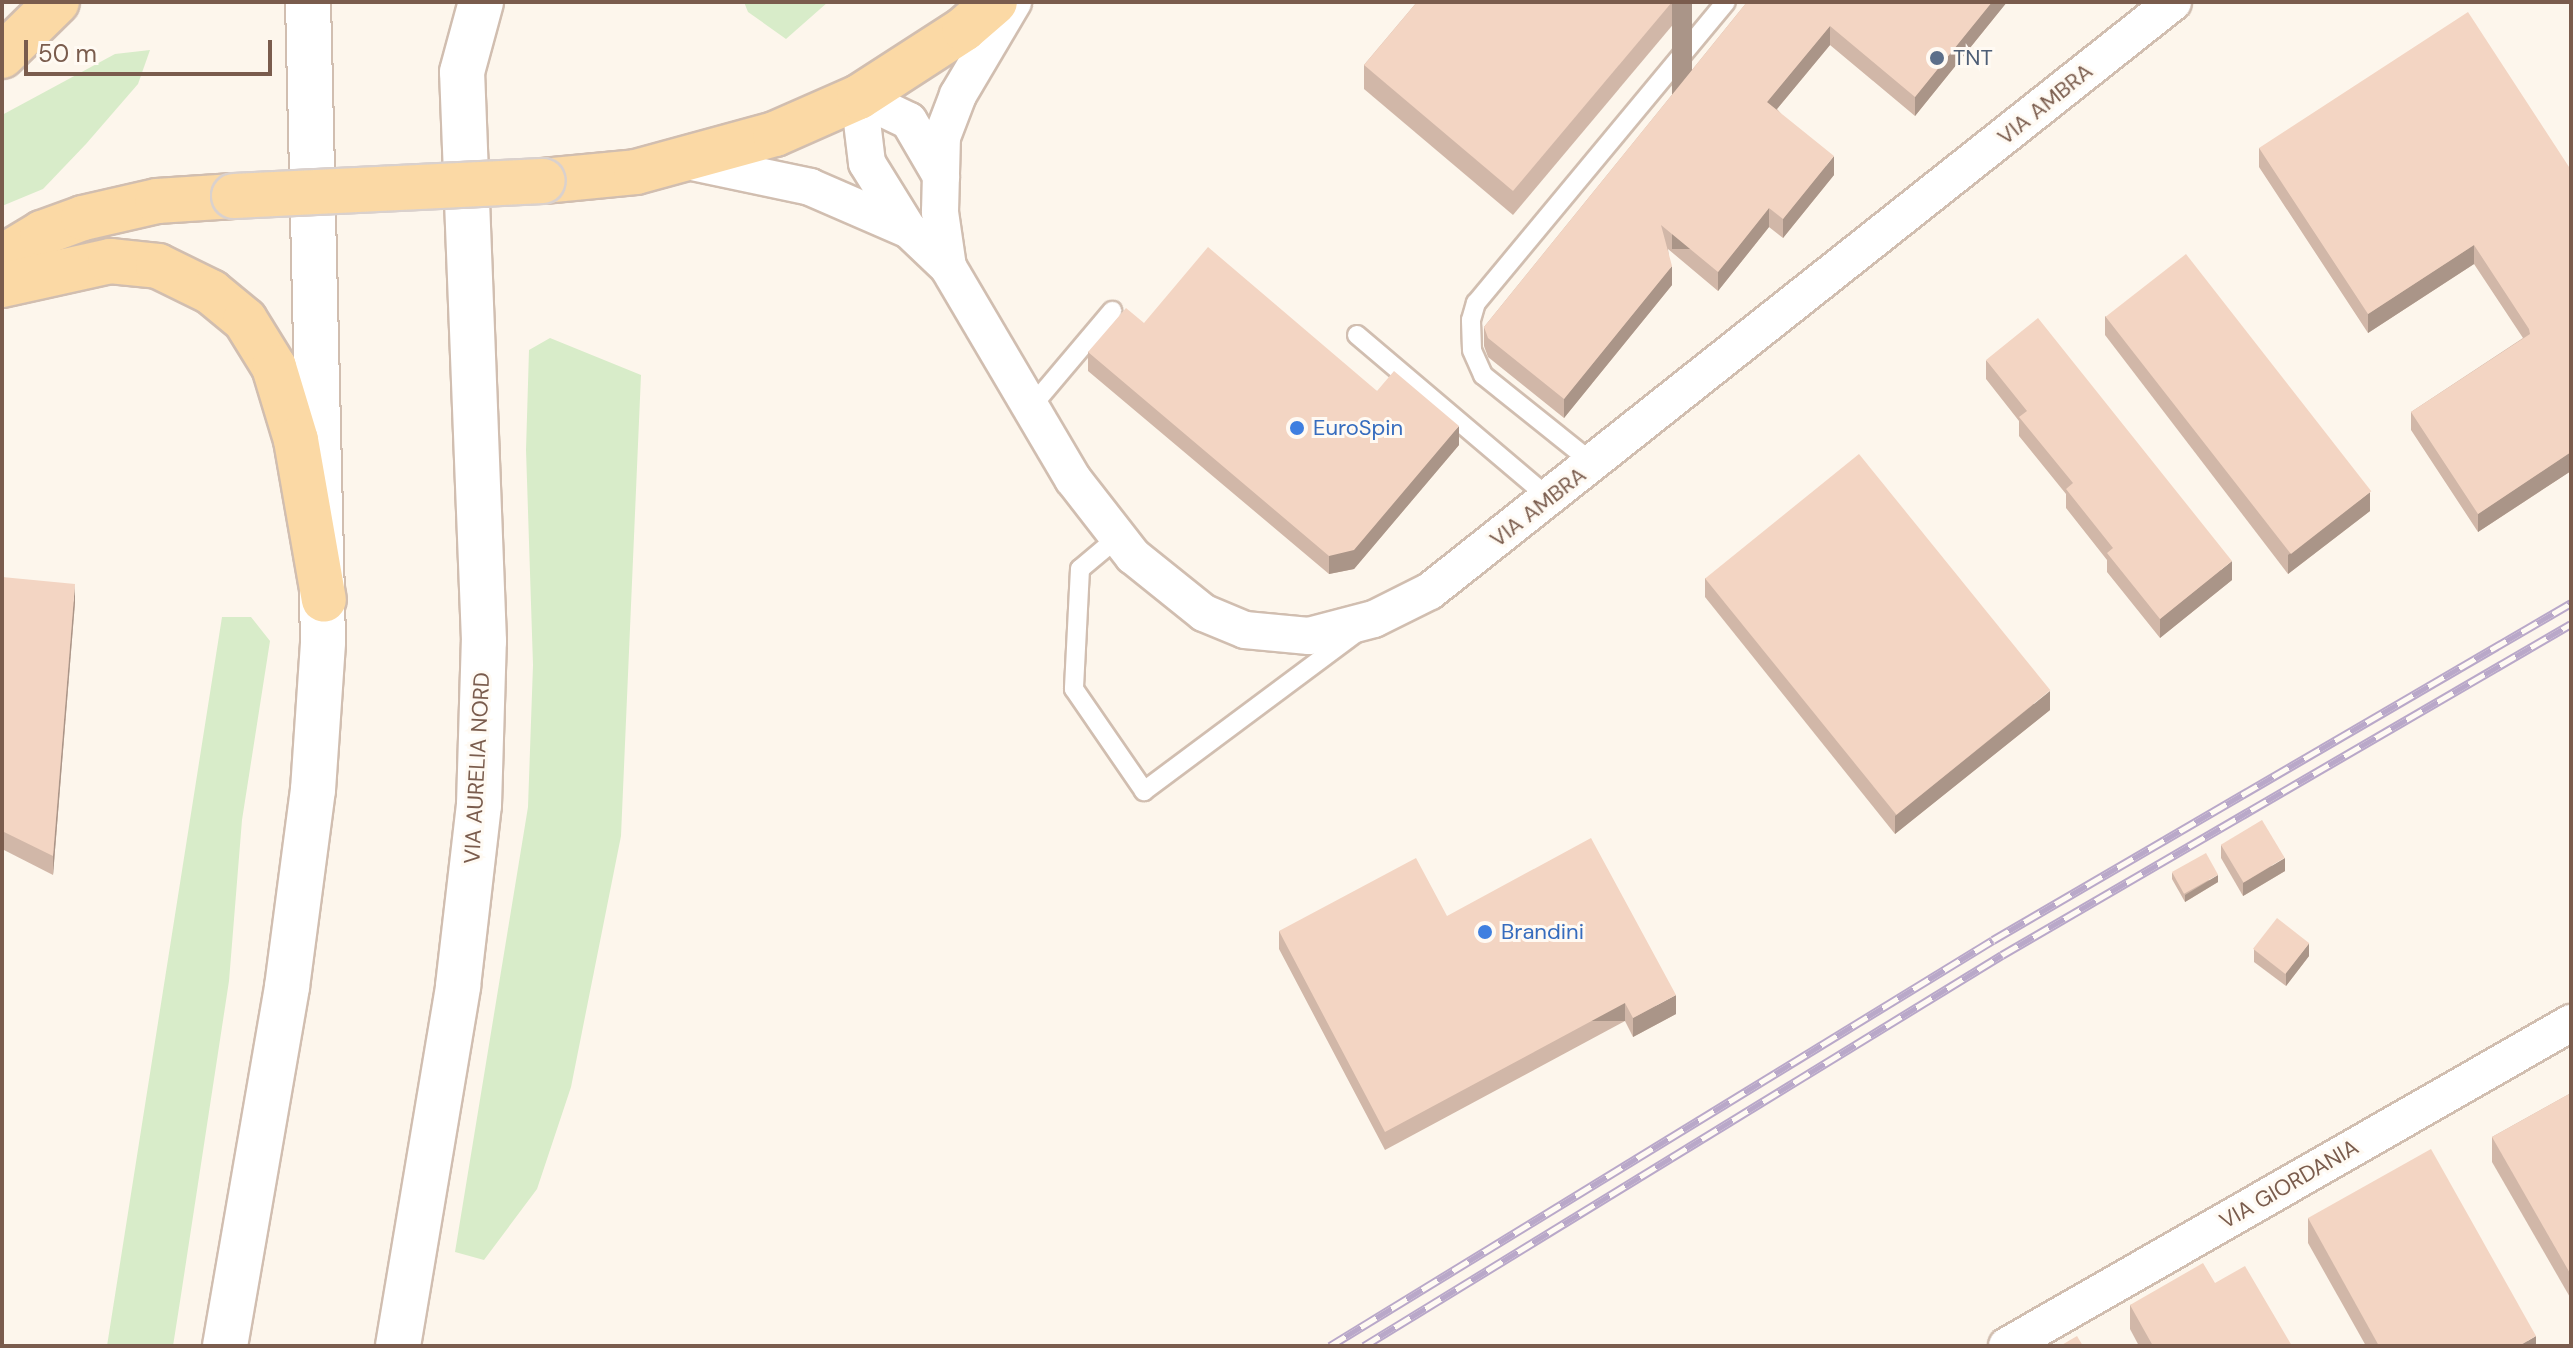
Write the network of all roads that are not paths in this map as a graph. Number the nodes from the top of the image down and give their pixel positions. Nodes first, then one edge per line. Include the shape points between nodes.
1 (57, 2) edge
2 (308, 2) edge
3 (481, 2) edge
4 (995, 2) edge
5 (1013, 2) edge
6 (1726, 2) edge
7 (2173, 2) edge
8 (2, 56) edge
9 (859, 97) junction
10 (687, 161) junction
11 (941, 178) junction
12 (909, 230) junction
13 (2, 257) edge
14 (948, 267) junction
15 (2, 285) edge
16 (1112, 311) dead end
17 (1357, 335) dead end
18 (1031, 407) junction
19 (1594, 464) junction
20 (1549, 498) junction
21 (1117, 538) junction
22 (324, 600) junction
23 (1374, 619) junction
24 (2571, 1023) edge
25 (225, 1346) edge
26 (398, 1346) edge
27 (2007, 1346) edge

1 - 8 main road
2 - 22 main road
3 - 26 main road, VIA AURELIA NORD via 462,72 484,641 479,805 458,986
4 - 9 main road via 964,29
5 - 11 street via 950,113 942,137
6 - 19 lane via 1476,303 1471,320 1472,350 1483,375
7 - 19 street, VIA AMBRA
9 - 10 main road via 775,134
9 - 11 street via 909,121
9 - 12 street via 867,163
10 - 12 street via 810,187
10 - 13 main road, bridge via 543,181 157,201 83,218 42,233
11 - 14 street
12 - 14 street
14 - 18 street, VIA AMBRA
15 - 22 main road via 110,261 158,266 211,292 245,320 274,367 296,440
16 - 18 lane
17 - 20 lane
18 - 21 street, VIA AMBRA via 1073,479
19 - 20 street, VIA AMBRA
20 - 23 street, VIA AMBRA via 1430,591
21 - 23 street, VIA AMBRA via 1164,585 1204,613 1245,630 1309,636
21 - 23 lane via 1080,569 1074,689 1144,791
22 - 25 main road via 313,790 293,942
24 - 27 street, VIA GIORDANIA

